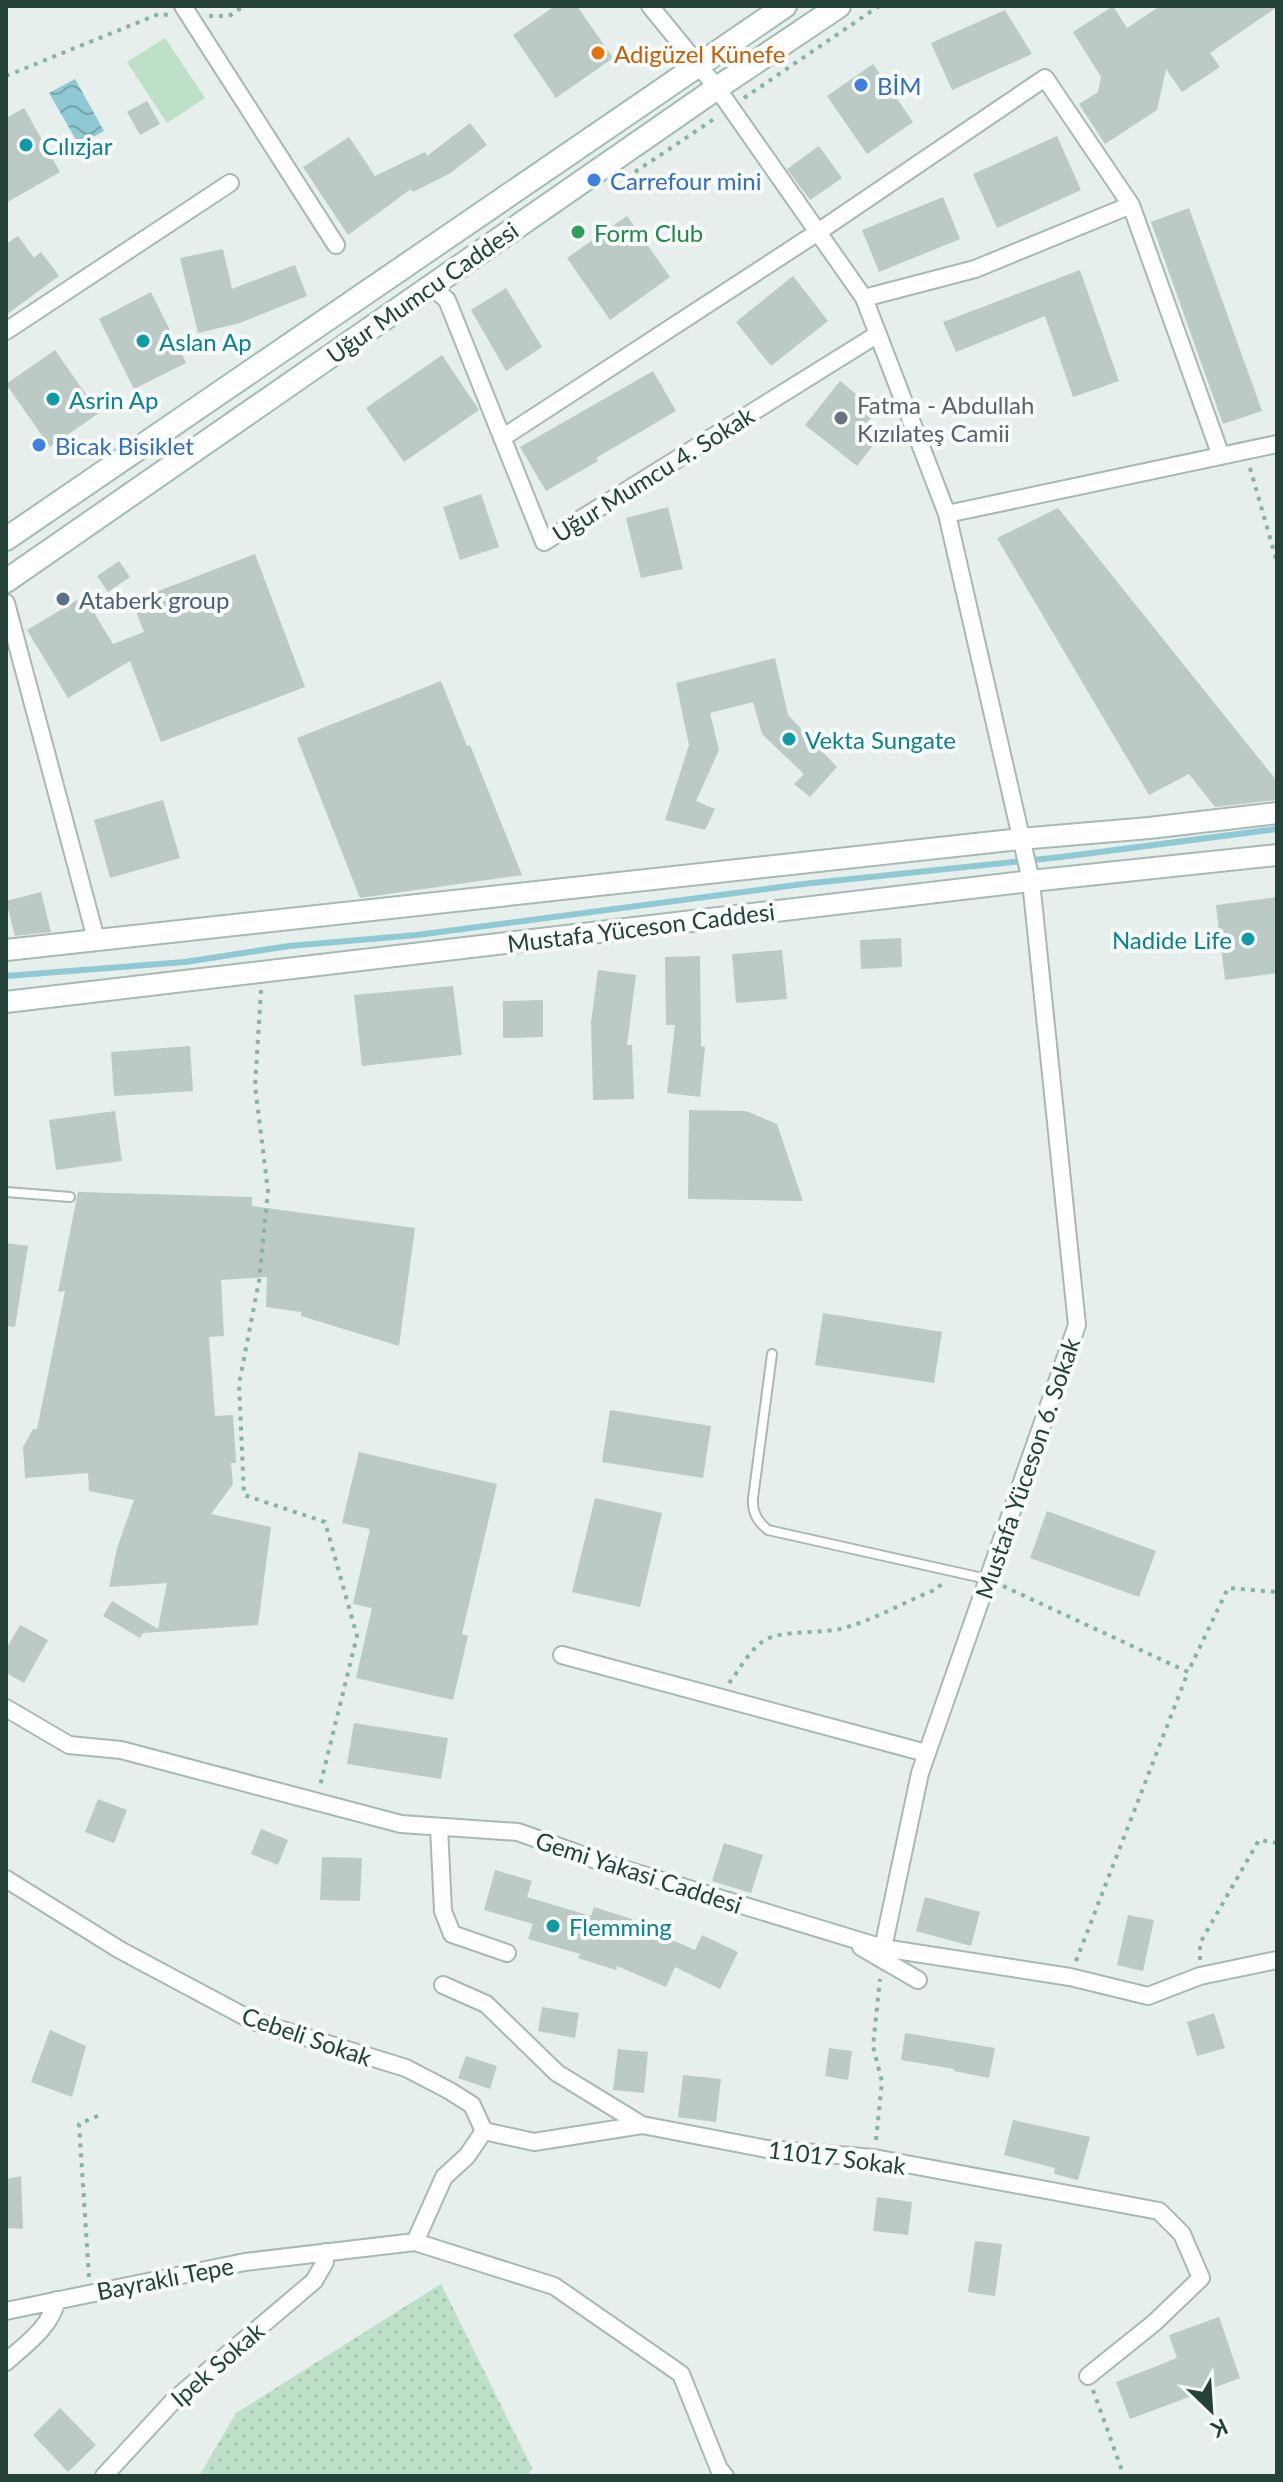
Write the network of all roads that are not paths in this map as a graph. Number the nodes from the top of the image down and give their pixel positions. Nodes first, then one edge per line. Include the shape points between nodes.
1 (650, 6) edge
2 (785, 6) edge
3 (839, 6) edge
4 (186, 10) edge
5 (698, 65) junction
6 (717, 88) junction
7 (230, 183) dead end
8 (1131, 205) junction
9 (818, 232) junction
10 (336, 245) dead end
11 (431, 286) junction
12 (864, 298) junction
13 (6, 331) edge
14 (878, 334) junction
15 (502, 438) junction
16 (1277, 444) edge
17 (1221, 456) junction
18 (947, 514) junction
19 (6, 539) edge
20 (6, 581) edge
21 (6, 603) edge
22 (1277, 813) edge
23 (1022, 846) junction
24 (1277, 855) edge
25 (1030, 876) junction
26 (96, 939) junction
27 (6, 950) edge
28 (6, 1002) edge
29 (6, 1192) edge
30 (70, 1197) dead end
31 (772, 1354) dead end
32 (988, 1579) junction
33 (562, 1655) dead end
34 (6, 1708) edge
35 (926, 1753) junction
36 (439, 1827) junction
37 (6, 1879) edge
38 (507, 1953) dead end
39 (882, 1954) junction
40 (1277, 1960) edge
41 (918, 1980) dead end
42 (443, 1985) dead end
43 (642, 2125) junction
44 (484, 2131) junction
45 (415, 2242) junction
46 (325, 2252) junction
47 (57, 2300) junction
48 (6, 2311) edge
49 (6, 2362) edge
50 (1088, 2376) road end
51 (104, 2476) edge
52 (725, 2476) edge

1 - 5 street, Mustafa Yüceson 6. Sokak
2 - 5 main road, Uğur Mumcu Caddesi
3 - 6 main road, Uğur Mumcu Caddesi
4 - 10 street
5 - 6 street, Mustafa Yüceson 6. Sokak
5 - 19 main road, Uğur Mumcu Caddesi
6 - 9 street, Mustafa Yüceson 6. Sokak
6 - 11 main road, Uğur Mumcu Caddesi
7 - 13 street
8 - 9 street via 1045,78
8 - 12 street via 975,269
8 - 17 street
9 - 12 street, Mustafa Yüceson 6. Sokak
9 - 15 street
11 - 15 street, Uğur Mumcu 4. Sokak via 447,300
11 - 20 main road, Uğur Mumcu Caddesi
12 - 14 street, Mustafa Yüceson 6. Sokak
14 - 15 street, Uğur Mumcu 4. Sokak via 544,542
14 - 18 street, Mustafa Yüceson 6. Sokak
16 - 17 street
17 - 18 street
18 - 23 street, Mustafa Yüceson 6. Sokak
21 - 26 street
22 - 23 street, Mustafa Yüceson Caddesi
23 - 25 street, Mustafa Yüceson 6. Sokak
23 - 26 street, Mustafa Yüceson Caddesi
24 - 25 street, Mustafa Yüceson Caddesi
25 - 28 street, Mustafa Yüceson Caddesi
25 - 32 street, Mustafa Yüceson 6. Sokak via 1077,1325
26 - 27 street, Mustafa Yüceson Caddesi
29 - 30 lane
31 - 32 lane via 753,1498 757,1519 768,1530
32 - 35 street, Mustafa Yüceson 6. Sokak
33 - 35 street
34 - 36 street, Gemi Yakasi Caddesi via 69,1745 121,1750 401,1824
35 - 39 street, Mustafa Yüceson 6. Sokak
36 - 38 street via 443,1911 452,1934
36 - 39 street, Gemi Yakasi Caddesi via 518,1832 856,1940
37 - 44 street, Cebeli Sokak via 120,1950 253,2021 406,2068 450,2091 472,2105
39 - 40 street, Gemi Yakasi Caddesi via 1070,1977 1148,1996 1200,1976
39 - 41 street
42 - 43 street via 486,2004 557,2073
43 - 44 street, 11017 Sokak via 534,2142
43 - 50 street, 11017 Sokak via 767,2149 874,2158 1159,2211 1182,2234 1201,2278
44 - 45 street via 444,2177
45 - 46 street, Bayraklı Tepe
45 - 52 street via 554,2286 681,2374
46 - 47 street, Bayraklı Tepe via 245,2262
46 - 51 street, Ipek Sokak via 314,2281 175,2399
47 - 48 street, Bayraklı Tepe
47 - 49 street via 45,2326

